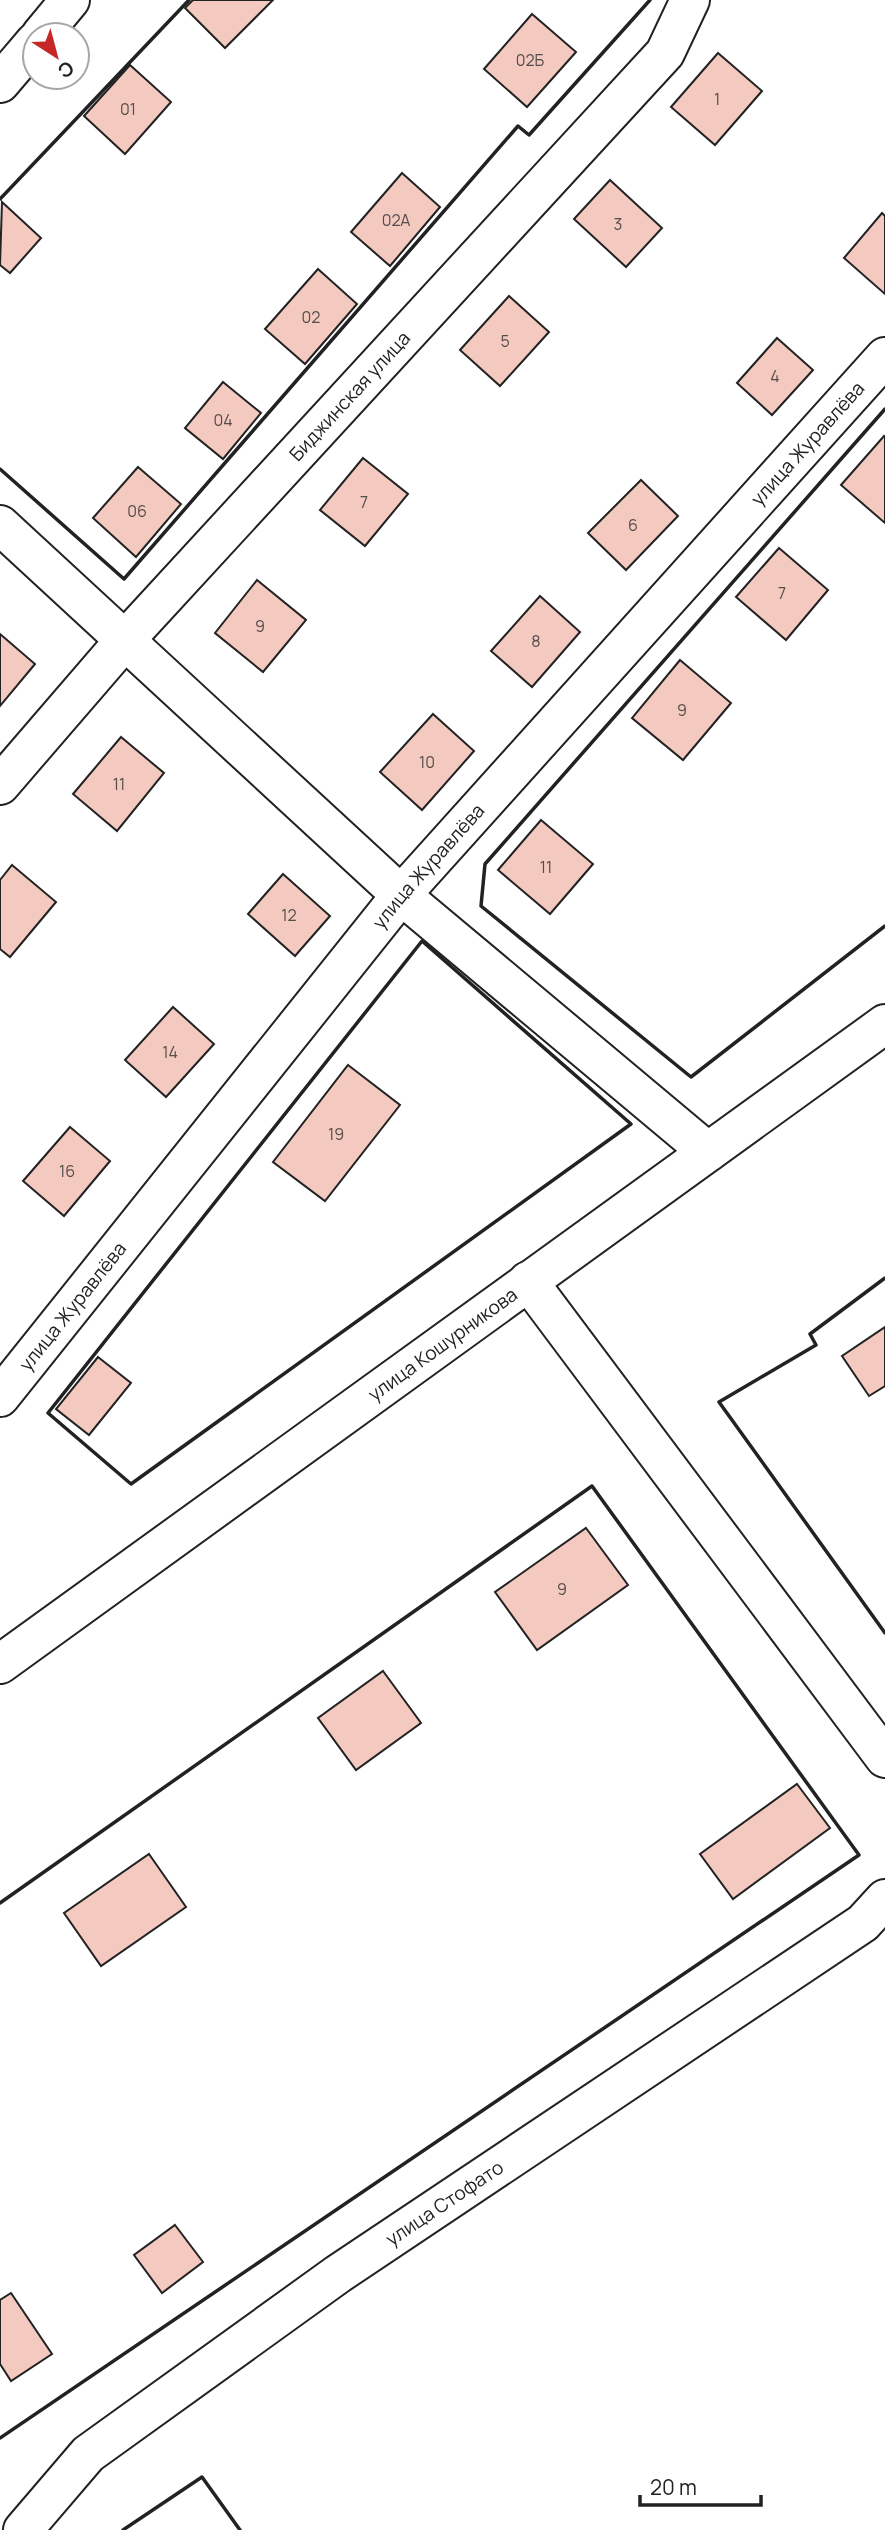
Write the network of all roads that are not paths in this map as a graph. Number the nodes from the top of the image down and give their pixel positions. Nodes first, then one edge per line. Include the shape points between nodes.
1 (70, 0) edge
2 (690, 0) edge
3 (53, 21) edge
4 (21, 58) edge
5 (0, 83) edge
6 (885, 357) edge
7 (0, 525) edge
8 (125, 640) junction
9 (0, 785) edge
10 (401, 895) junction
11 (885, 1024) edge
12 (708, 1152) junction
13 (528, 1281) junction
14 (0, 1397) edge
15 (0, 1664) edge
16 (885, 1758) edge
17 (885, 1899) edge
18 (23, 2530) edge

1 - 3 street
2 - 8 street, Биджинская улица via 664,53
4 - 5 street
6 - 10 street, улица Журавлёва
7 - 8 street
8 - 9 street, Биджинская улица
8 - 10 street
10 - 12 street
10 - 14 street, улица Журавлёва
11 - 12 street, улица Кошурникова
12 - 13 street, улица Кошурникова
13 - 15 street, улица Кошурникова
13 - 16 street
17 - 18 street, улица Стофато via 863,1923 338,2274 88,2454

